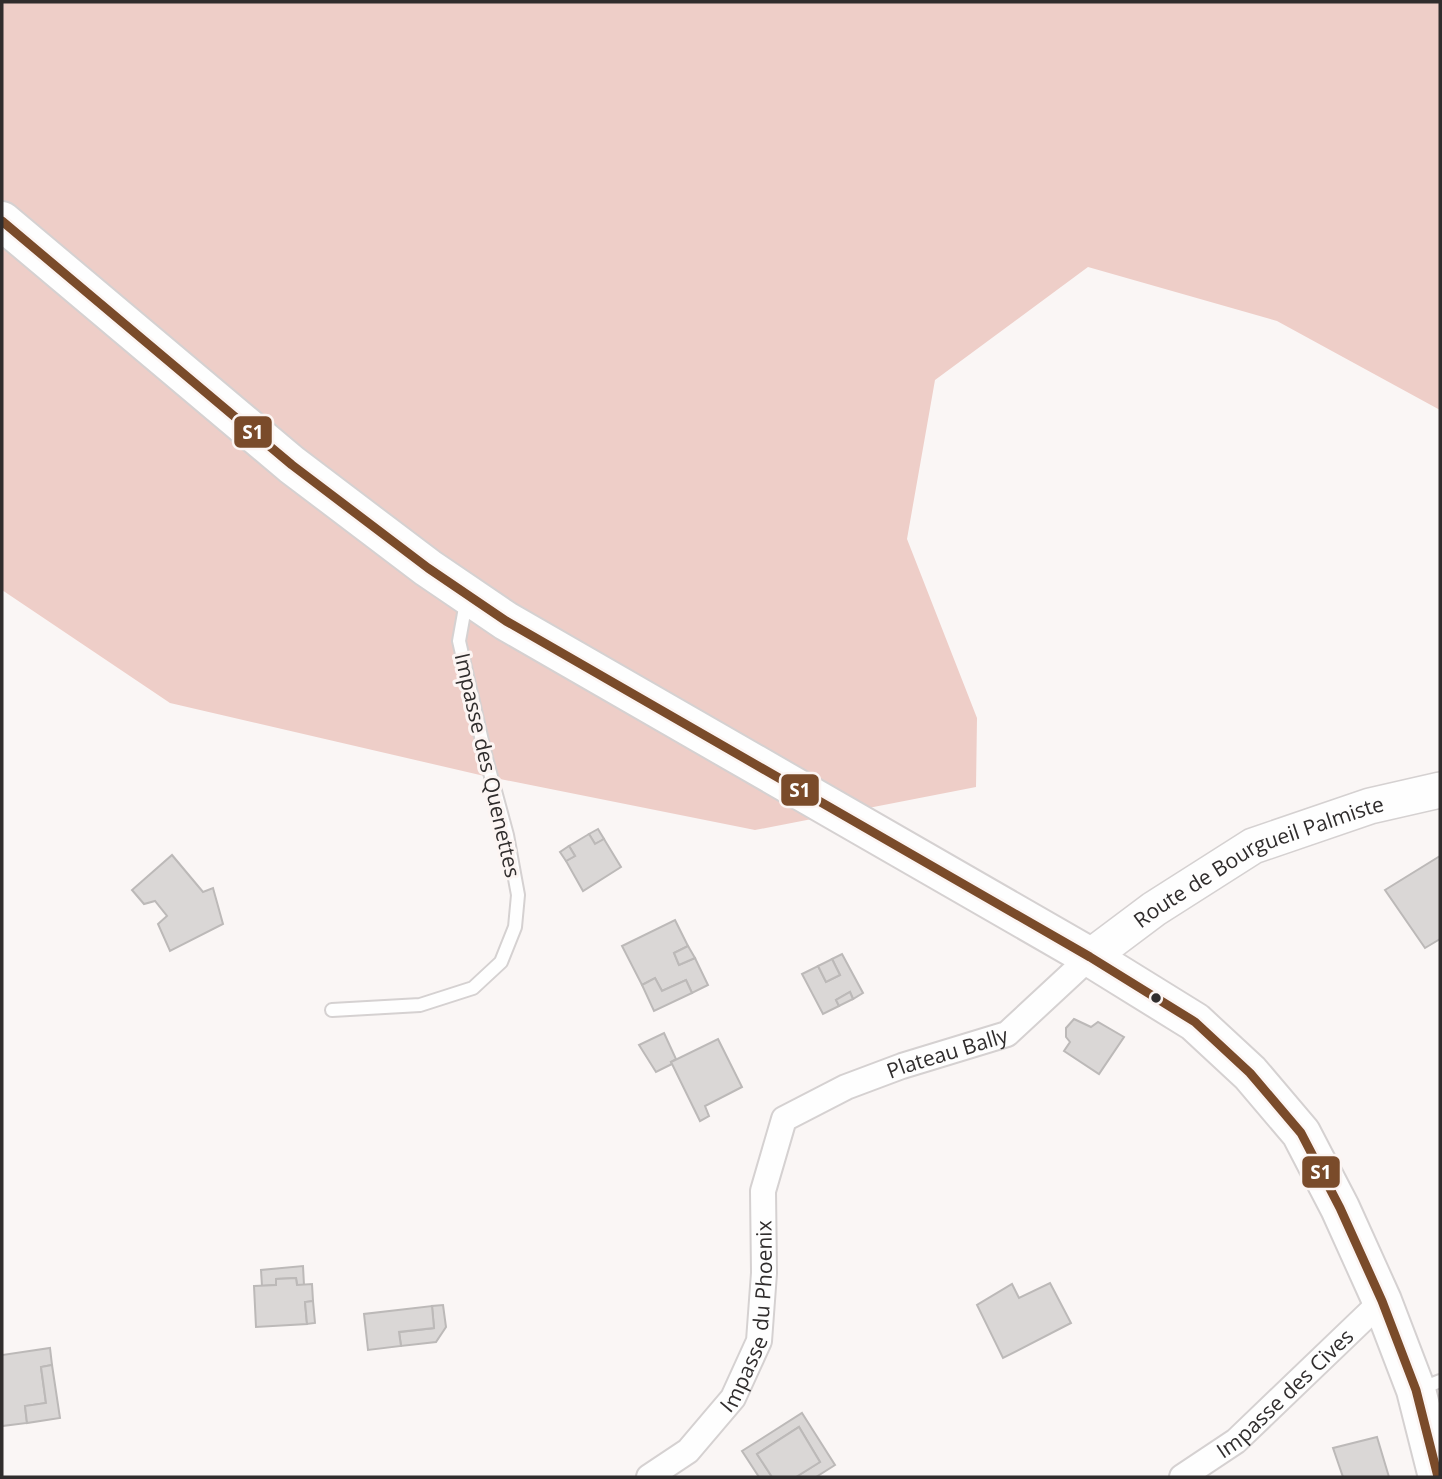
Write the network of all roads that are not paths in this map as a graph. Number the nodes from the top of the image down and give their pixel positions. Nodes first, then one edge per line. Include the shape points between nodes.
1 (2, 221) edge
2 (467, 595) junction
3 (1440, 790) edge
4 (1090, 957) junction
5 (332, 1010) dead end
6 (784, 1119) joint
7 (1382, 1301) junction
8 (1428, 1386) edge
9 (649, 1477) edge
10 (1182, 1477) edge
11 (1438, 1477) edge

1 - 2 main road via 292,465
2 - 4 main road
2 - 5 lane, Impasse des Quenettes via 459,641 508,835 518,895 515,927 501,962 473,988 420,1005
3 - 4 street, Route de Bourgueil Palmiste via 1370,806 1253,846 1154,909
4 - 6 street, Plateau Bally via 1007,1034 846,1087
4 - 7 main road via 1195,1022 1250,1073 1301,1133
6 - 9 street, Impasse du Phoenix via 763,1191 759,1340 733,1398 688,1451
7 - 8 main road
7 - 10 street, Impasse des Cives via 1236,1441
8 - 11 main road

